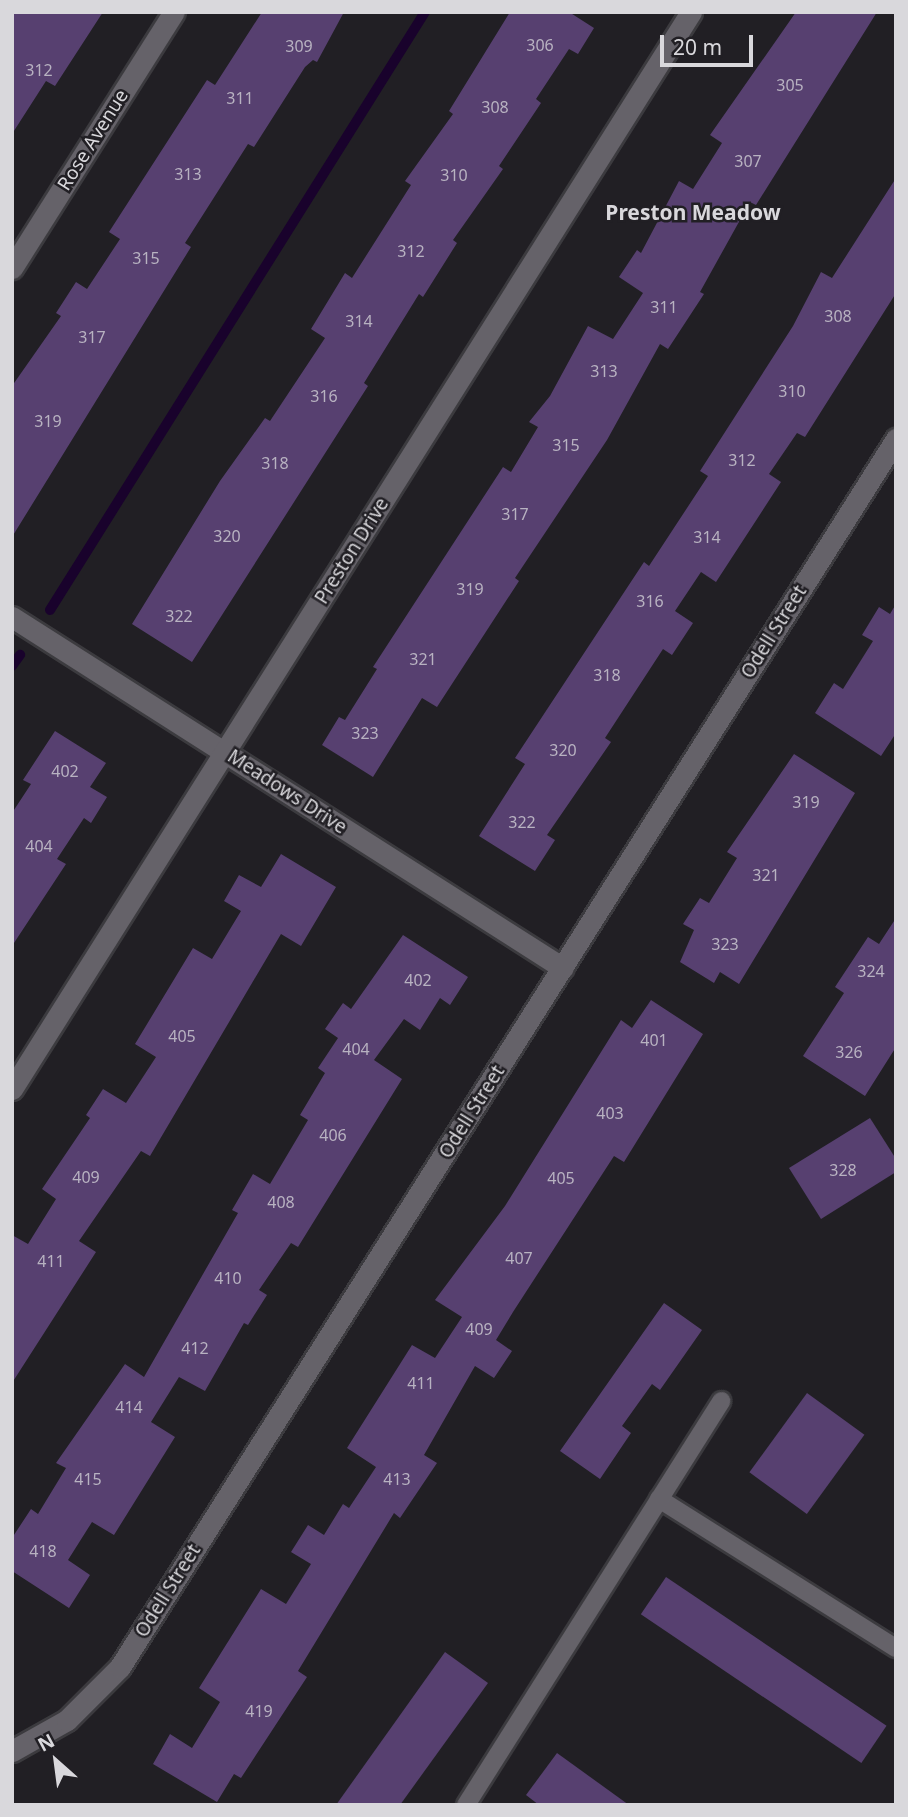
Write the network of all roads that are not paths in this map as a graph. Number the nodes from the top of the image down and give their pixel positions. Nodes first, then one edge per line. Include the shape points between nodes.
1 (174, 12) edge
2 (691, 12) edge
3 (12, 268) edge
4 (896, 439) edge
5 (12, 617) edge
6 (225, 752) junction
7 (563, 968) junction
8 (12, 1089) edge
9 (721, 1401) dead end
10 (659, 1499) junction
11 (896, 1648) edge
12 (12, 1751) edge
13 (466, 1805) edge

1 - 3 street, Rose Avenue
2 - 6 street, Preston Drive
4 - 7 street, Odell Street
5 - 6 street, Meadows Drive
6 - 7 street, Meadows Drive
6 - 8 street, Preston Drive
7 - 12 street, Odell Street via 120,1667 67,1720
9 - 10 lane
10 - 11 lane
10 - 13 lane

